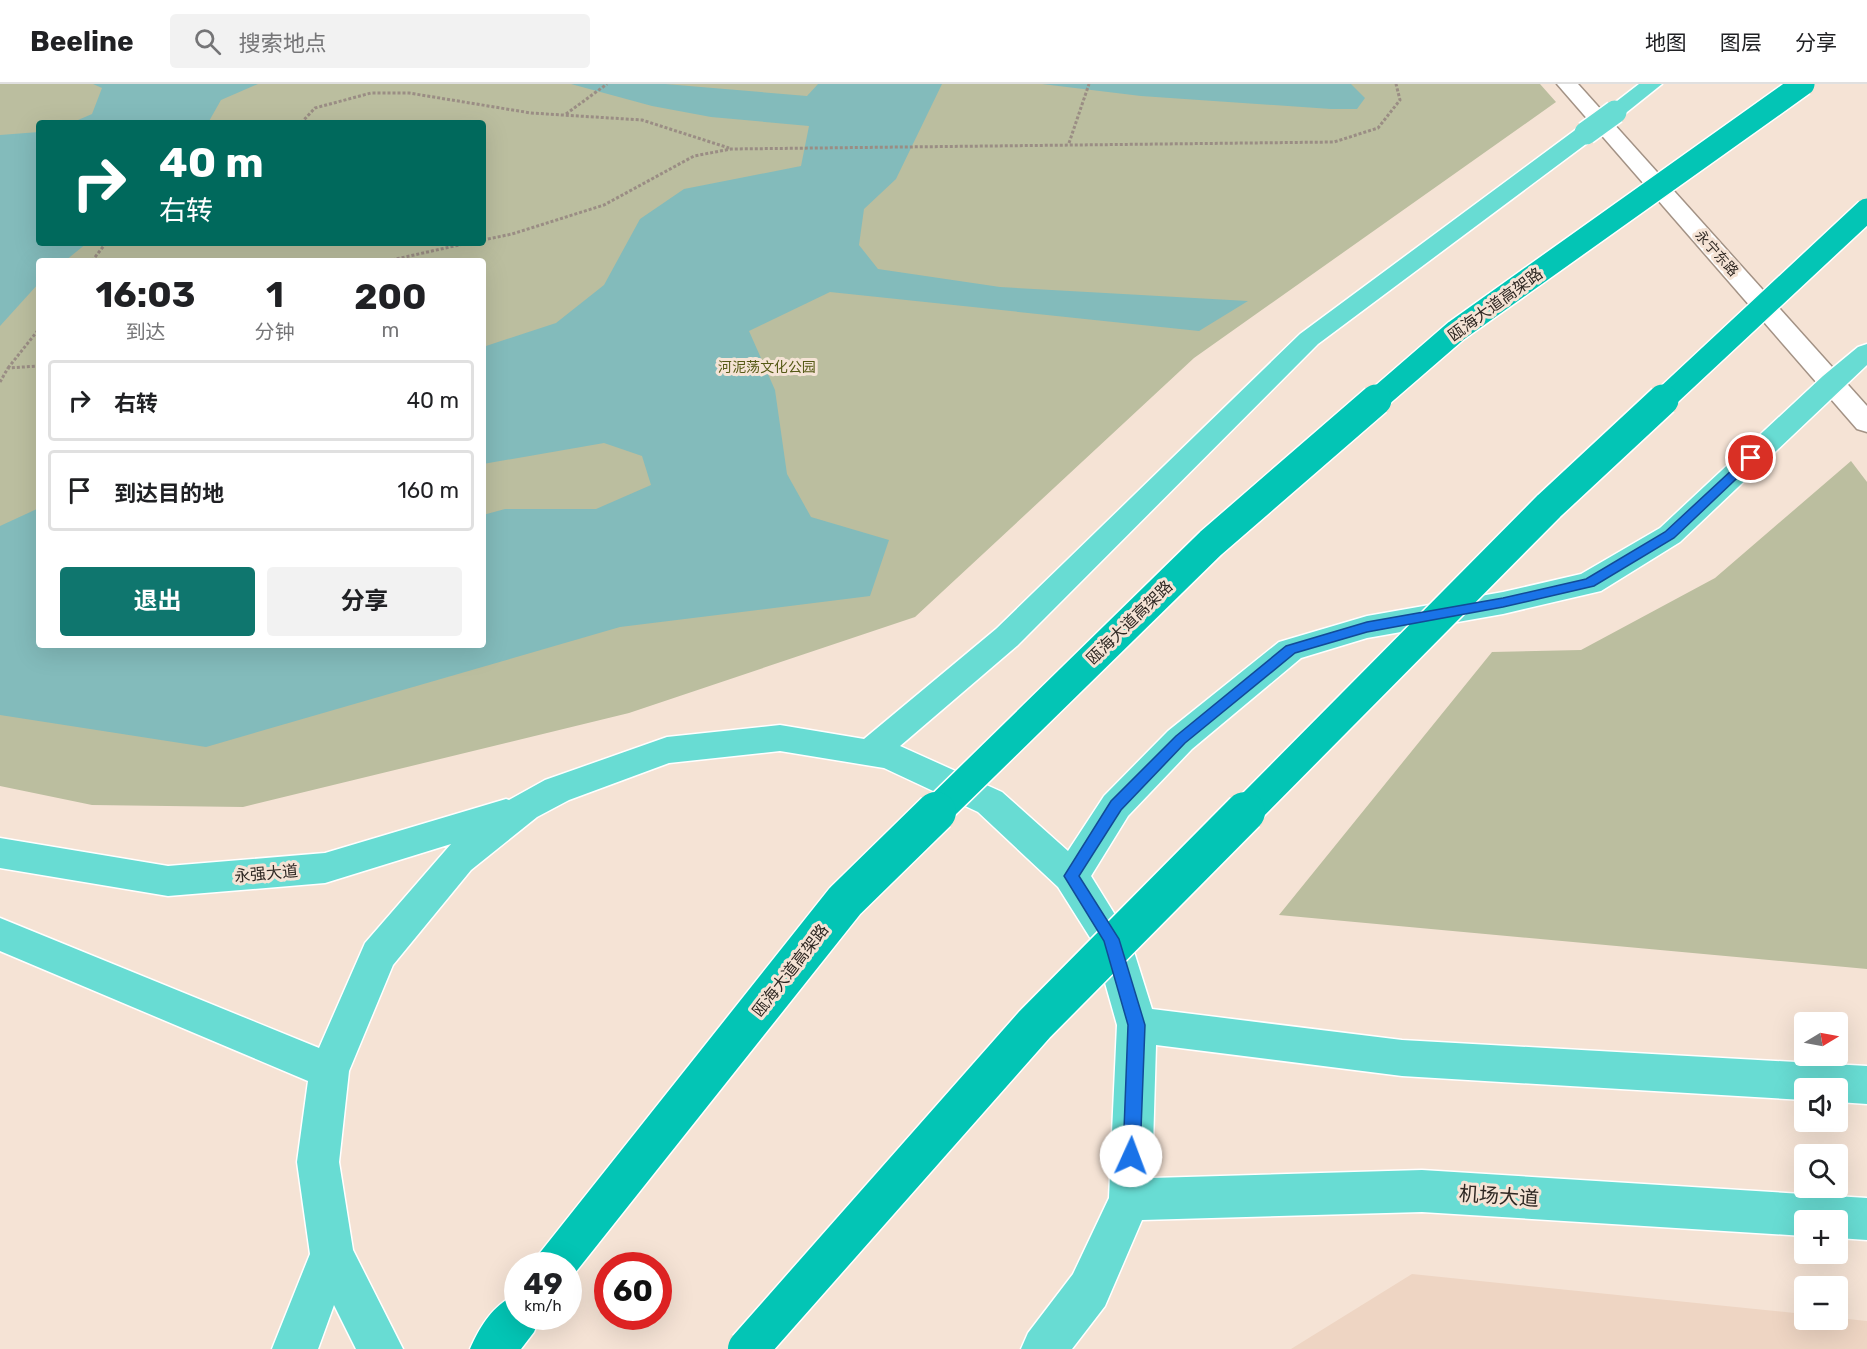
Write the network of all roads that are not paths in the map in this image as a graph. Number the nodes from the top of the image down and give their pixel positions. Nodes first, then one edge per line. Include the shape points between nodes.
1 (1567, 84) edge
2 (1652, 84) edge
3 (1803, 84) edge
4 (1867, 210) edge
5 (1867, 352) edge
6 (1832, 382) junction
7 (1867, 423) edge
8 (872, 751) junction
9 (525, 807) junction
10 (0, 853) edge
11 (1071, 876) junction
12 (0, 934) edge
13 (1137, 1025) junction
14 (329, 1071) junction
15 (1867, 1085) edge
16 (1130, 1199) junction
17 (1867, 1219) edge
18 (566, 1252) edge
19 (332, 1254) junction
20 (507, 1330) edge
21 (295, 1349) edge
22 (380, 1349) edge
23 (493, 1349) edge
24 (748, 1349) edge
25 (1044, 1349) edge

1 - 6 street, 永宁东路
2 - 8 main road, bridge via 1309,339 1007,637
3 - 18 highway, 瓯海大道高架路, bridge via 1456,331 1210,543 845,901
4 - 24 highway, bridge via 1549,506 1035,1024
5 - 6 main road
6 - 7 street, 永宁东路
6 - 11 main road via 1670,535 1590,583 1367,627 1290,650 1180,740 1116,806
8 - 9 main road via 780,738 667,750 557,790
8 - 11 main road via 990,802
9 - 10 main road, 永强大道 via 325,868 168,881
9 - 14 main road via 458,859 378,954
11 - 13 main road via 1111,939
12 - 14 main road
13 - 15 main road via 1402,1058
13 - 16 main road
14 - 19 main road via 318,1162
16 - 17 main road, 机场大道 via 1422,1191
16 - 25 main road via 1089,1290
19 - 21 main road
19 - 22 main road
20 - 23 highway

